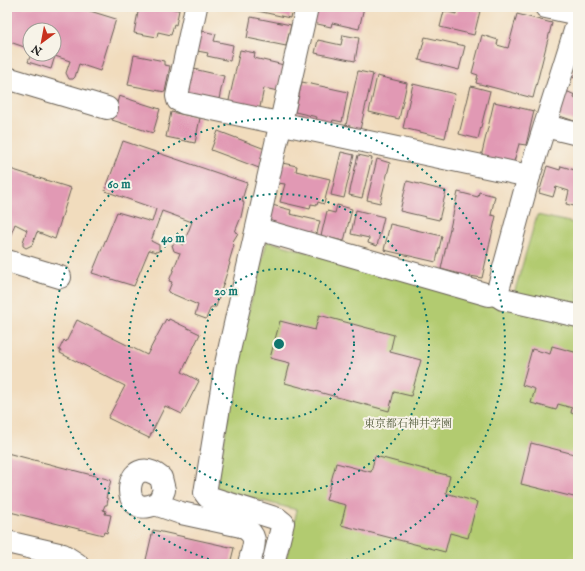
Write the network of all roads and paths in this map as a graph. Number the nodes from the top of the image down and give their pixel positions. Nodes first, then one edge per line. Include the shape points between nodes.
1 (196, 7) edge
2 (307, 7) edge
3 (546, 7) edge
4 (578, 14) edge
5 (578, 21) edge
6 (7, 78) edge
7 (107, 108) dead end
8 (282, 123) junction
9 (545, 126) junction
10 (578, 134) edge
11 (529, 176) junction
12 (258, 229) junction
13 (7, 261) edge
14 (60, 277) dead end
15 (495, 294) junction
16 (578, 316) edge
17 (155, 504) dead end
18 (16, 551) edge
19 (77, 564) edge
20 (249, 564) edge
21 (273, 564) edge

1 - 8 street via 178,100
2 - 8 street
3 - 4 street
5 - 9 street
6 - 7 street
8 - 11 street
8 - 12 street
9 - 10 street
9 - 11 street
11 - 15 street
12 - 15 street via 489,295
12 - 21 street via 226,364 205,493 208,497 278,519 283,523
13 - 14 street
15 - 16 street via 503,299
17 - 20 street via 250,530 254,536 254,543
18 - 19 street via 63,555

